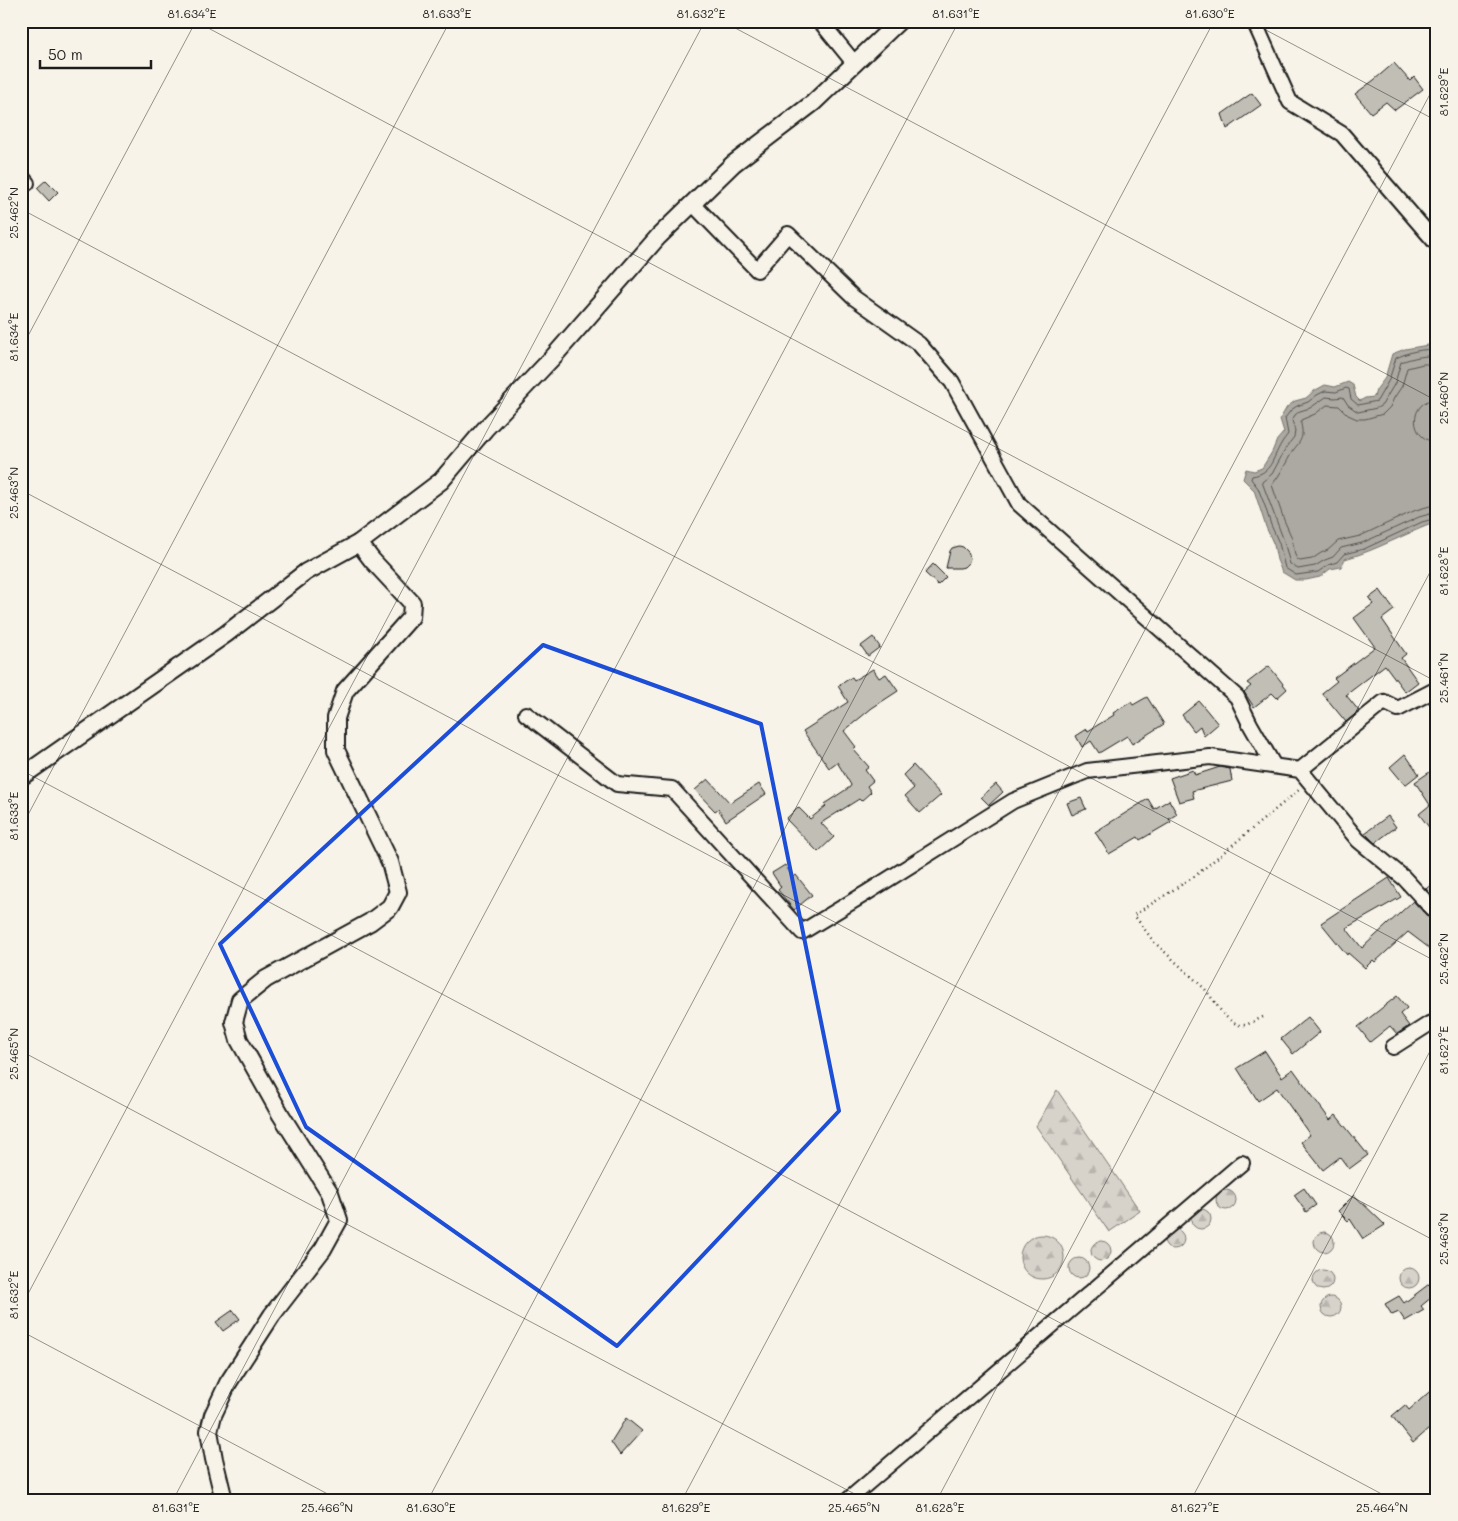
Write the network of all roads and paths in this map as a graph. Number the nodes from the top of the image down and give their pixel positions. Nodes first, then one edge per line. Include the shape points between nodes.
1 (820, 21) edge
2 (899, 21) edge
3 (1254, 21) edge
4 (855, 64) junction
5 (692, 203) junction
6 (1435, 237) edge
7 (359, 542) junction
8 (1437, 693) edge
9 (526, 714) dead end
10 (1274, 766) junction
11 (1300, 770) junction
12 (21, 777) edge
13 (1310, 782) junction
14 (1437, 914) edge
15 (1263, 1017) dead end
16 (1437, 1022) edge
17 (1393, 1047) dead end
18 (1242, 1163) dead end
19 (224, 1500) edge
20 (848, 1500) edge

1 - 4 street
2 - 4 street
3 - 6 street via 1290,102 1342,134
4 - 5 street via 814,104 733,164
5 - 7 street via 441,481
5 - 10 street via 757,270 788,234 853,297 919,344 952,382 1019,504 1237,697
7 - 12 street via 306,572 226,634
7 - 19 street via 412,603 411,617 345,691 336,718 336,750 390,862 398,892 390,907 370,922 266,979 240,1000 234,1022 239,1040 330,1193 339,1220 323,1249 272,1315 228,1383 213,1416 209,1431
8 - 11 street via 1434,691 1398,709 1384,702
9 - 10 street via 617,784 672,788 802,932 1013,801 1087,772 1210,757
10 - 11 street
11 - 13 street
13 - 14 street via 1358,840 1404,878
13 - 15 path via 1196,876 1134,915 1154,942 1205,989 1231,1021 1246,1025
16 - 17 street
18 - 20 street

